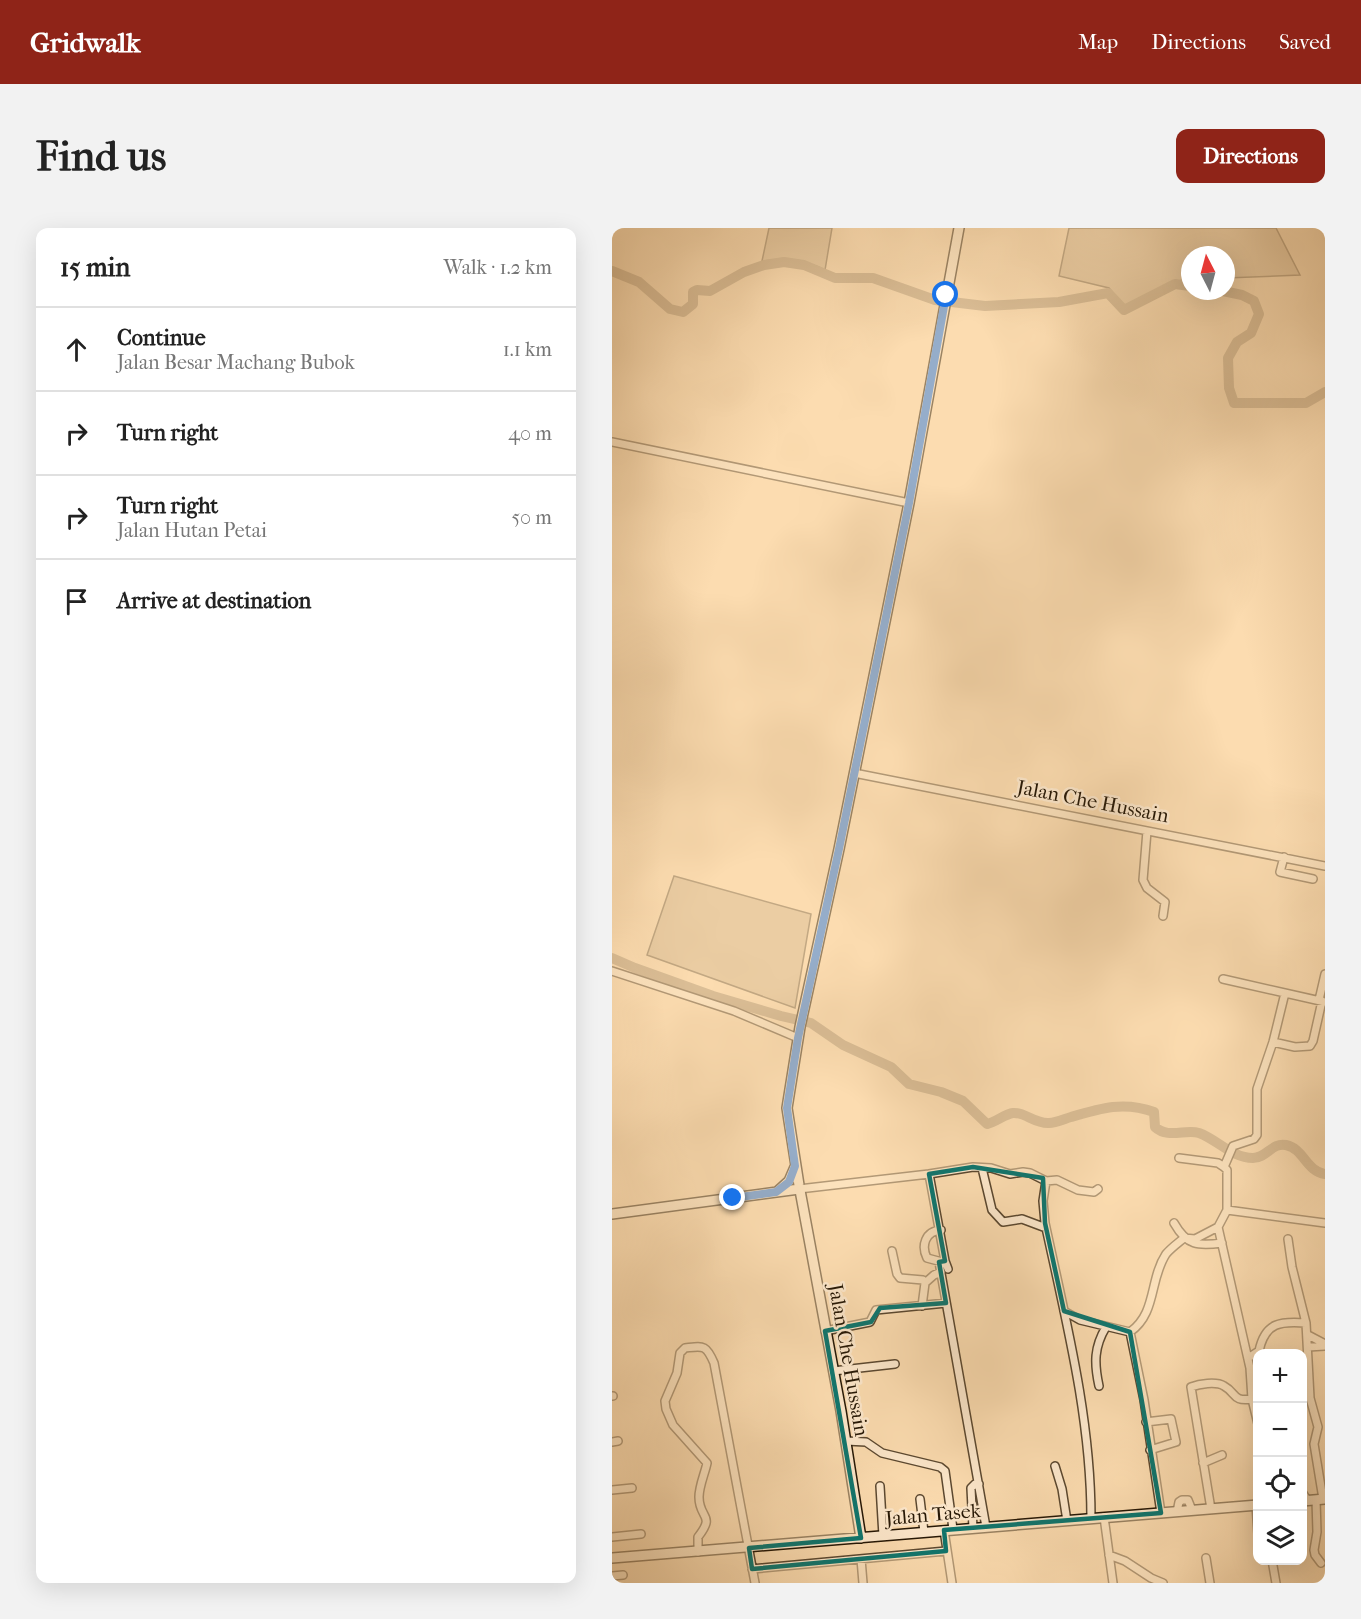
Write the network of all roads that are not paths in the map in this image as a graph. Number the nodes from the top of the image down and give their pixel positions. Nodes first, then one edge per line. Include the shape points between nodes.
1 (959, 228) edge
2 (612, 442) edge
3 (909, 503) junction
4 (854, 773) junction
5 (1147, 831) junction
6 (1284, 857) junction
7 (1325, 866) edge
8 (1313, 879) dead end
9 (1163, 916) dead end
10 (612, 971) edge
11 (1325, 974) edge
12 (1223, 979) dead end
13 (1285, 993) junction
14 (1322, 1001) edge
15 (798, 1038) junction
16 (1273, 1042) junction
17 (1179, 1158) dead end
18 (795, 1166) junction
19 (1224, 1167) junction
20 (982, 1168) junction
21 (929, 1174) junction
22 (1046, 1181) junction
23 (800, 1189) junction
24 (1098, 1189) dead end
25 (777, 1192) junction
26 (803, 1207) junction
27 (1227, 1210) junction
28 (612, 1214) edge
29 (1174, 1223) dead end
30 (1325, 1223) edge
31 (1218, 1227) junction
32 (1046, 1228) junction
33 (940, 1230) junction
34 (1184, 1238) junction
35 (1288, 1239) dead end
36 (1222, 1244) junction
37 (892, 1251) dead end
38 (942, 1262) junction
39 (945, 1271) junction
40 (925, 1283) junction
41 (946, 1303) junction
42 (922, 1306) junction
43 (1064, 1311) junction
44 (1306, 1323) junction
45 (1106, 1327) junction
46 (825, 1331) junction
47 (1130, 1332) junction
48 (1308, 1335) junction
49 (1325, 1345) edge
50 (1308, 1347) junction
51 (1248, 1358) junction
52 (895, 1364) dead end
53 (833, 1371) junction
54 (1099, 1386) dead end
55 (1252, 1399) junction
56 (1253, 1404) edge
57 (1146, 1422) junction
58 (846, 1441) junction
59 (1150, 1450) junction
60 (1222, 1455) dead end
61 (1203, 1463) junction
62 (1055, 1466) dead end
63 (979, 1484) junction
64 (880, 1486) dead end
65 (632, 1488) dead end
66 (612, 1490) edge
67 (920, 1498) dead end
68 (1315, 1500) edge
69 (1253, 1505) edge
70 (1211, 1509) junction
71 (1161, 1513) junction
72 (1104, 1517) junction
73 (1091, 1518) junction
74 (1067, 1521) junction
75 (986, 1527) junction
76 (974, 1528) junction
77 (949, 1530) junction
78 (924, 1532) junction
79 (641, 1534) dead end
80 (883, 1536) junction
81 (612, 1537) edge
82 (861, 1538) junction
83 (749, 1548) junction
84 (946, 1551) junction
85 (698, 1552) junction
86 (1109, 1555) junction
87 (612, 1558) edge
88 (1206, 1558) dead end
89 (861, 1559) junction
90 (1321, 1563) dead end
91 (1273, 1565) edge
92 (753, 1569) junction
93 (622, 1575) dead end
94 (612, 1576) edge
95 (755, 1583) edge
96 (863, 1583) edge
97 (952, 1583) edge
98 (1113, 1583) edge
99 (1163, 1583) edge
100 (1210, 1583) edge
101 (1276, 1583) edge

1 - 3 main road, Jalan Che Hussain
2 - 3 street
3 - 4 main road, Jalan Che Hussain
4 - 5 street, Jalan Che Hussain
4 - 15 main road, Jalan Che Hussain
5 - 6 street, Jalan Che Hussain
5 - 9 street via 1143,880 1165,902
6 - 7 street, Jalan Che Hussain
6 - 8 street via 1280,872
10 - 15 street via 734,1011
11 - 14 street
12 - 13 street
13 - 14 street
13 - 16 street
14 - 16 street via 1310,1046
15 - 18 main road, Jalan Che Hussain via 787,1108
16 - 19 street via 1257,1089 1257,1135 1233,1146
17 - 19 street
18 - 23 main road, Jalan Che Hussain
18 - 25 main road via 789,1182
19 - 27 street
20 - 21 street
20 - 22 street via 1010,1174 1030,1173
20 - 32 street via 995,1215 1003,1222 1022,1219
21 - 23 street
21 - 33 street
22 - 24 street via 1057,1180 1078,1190
22 - 32 street via 1042,1202
23 - 25 main road
23 - 26 main road, Jalan Che Hussain
25 - 26 main road
25 - 28 main road
26 - 46 main road, Jalan Che Hussain
27 - 30 street
27 - 31 street
29 - 34 street
31 - 34 street via 1195,1239
31 - 36 street
32 - 43 street
33 - 38 street
33 - 38 street via 931,1232 924,1245 927,1258
34 - 36 street via 1201,1245
34 - 47 street via 1165,1256 1145,1318
35 - 44 street
36 - 51 street
37 - 40 street via 900,1278
38 - 39 street
39 - 40 street
39 - 41 street
40 - 42 street
41 - 42 street
41 - 63 street
42 - 46 street via 880,1308 870,1322
43 - 45 street
43 - 73 street via 1084,1417
44 - 48 street
44 - 51 street via 1278,1323 1262,1338 1259,1351
45 - 47 street
45 - 54 street via 1095,1348
46 - 53 main road, Jalan Che Hussain
47 - 57 street
48 - 49 street
48 - 50 street
49 - 50 street
50 - 68 street via 1310,1398 1318,1427 1314,1444
51 - 55 street
52 - 53 street
53 - 58 main road, Jalan Che Hussain
55 - 56 street
55 - 61 street via 1237,1399 1226,1386 1217,1384 1191,1387
57 - 59 street
57 - 59 street via 1171,1419 1175,1432 1176,1442
58 - 77 street via 866,1442 882,1453 945,1471
58 - 82 main road, Jalan Che Hussain
59 - 71 street
60 - 61 street
61 - 70 street
62 - 74 street
63 - 75 street
63 - 76 street via 971,1488
64 - 80 street
65 - 66 street
67 - 78 street
68 - 90 street via 1314,1550
69 - 70 main road, Jalan Tasek
70 - 71 main road, Jalan Tasek
71 - 72 main road, Jalan Tasek
72 - 73 main road, Jalan Tasek
72 - 86 street
73 - 74 main road, Jalan Tasek
74 - 75 main road, Jalan Tasek
75 - 76 main road, Jalan Tasek
76 - 77 main road, Jalan Tasek
77 - 78 main road, Jalan Tasek
77 - 84 street
78 - 80 main road, Jalan Tasek
79 - 81 street
80 - 82 main road, Jalan Tasek
82 - 83 main road, Jalan Tasek
83 - 85 main road, Jalan Tasek
83 - 85 street via 714,1363 709,1350 702,1346 685,1348 680,1353 677,1373 665,1401 673,1425 707,1463 699,1495 708,1522 698,1536
83 - 92 street
84 - 89 street
84 - 97 street
85 - 87 main road, Jalan Tasek
86 - 98 street
86 - 99 street
88 - 100 street
89 - 92 street
89 - 96 street
91 - 101 street
92 - 95 street
93 - 94 street

